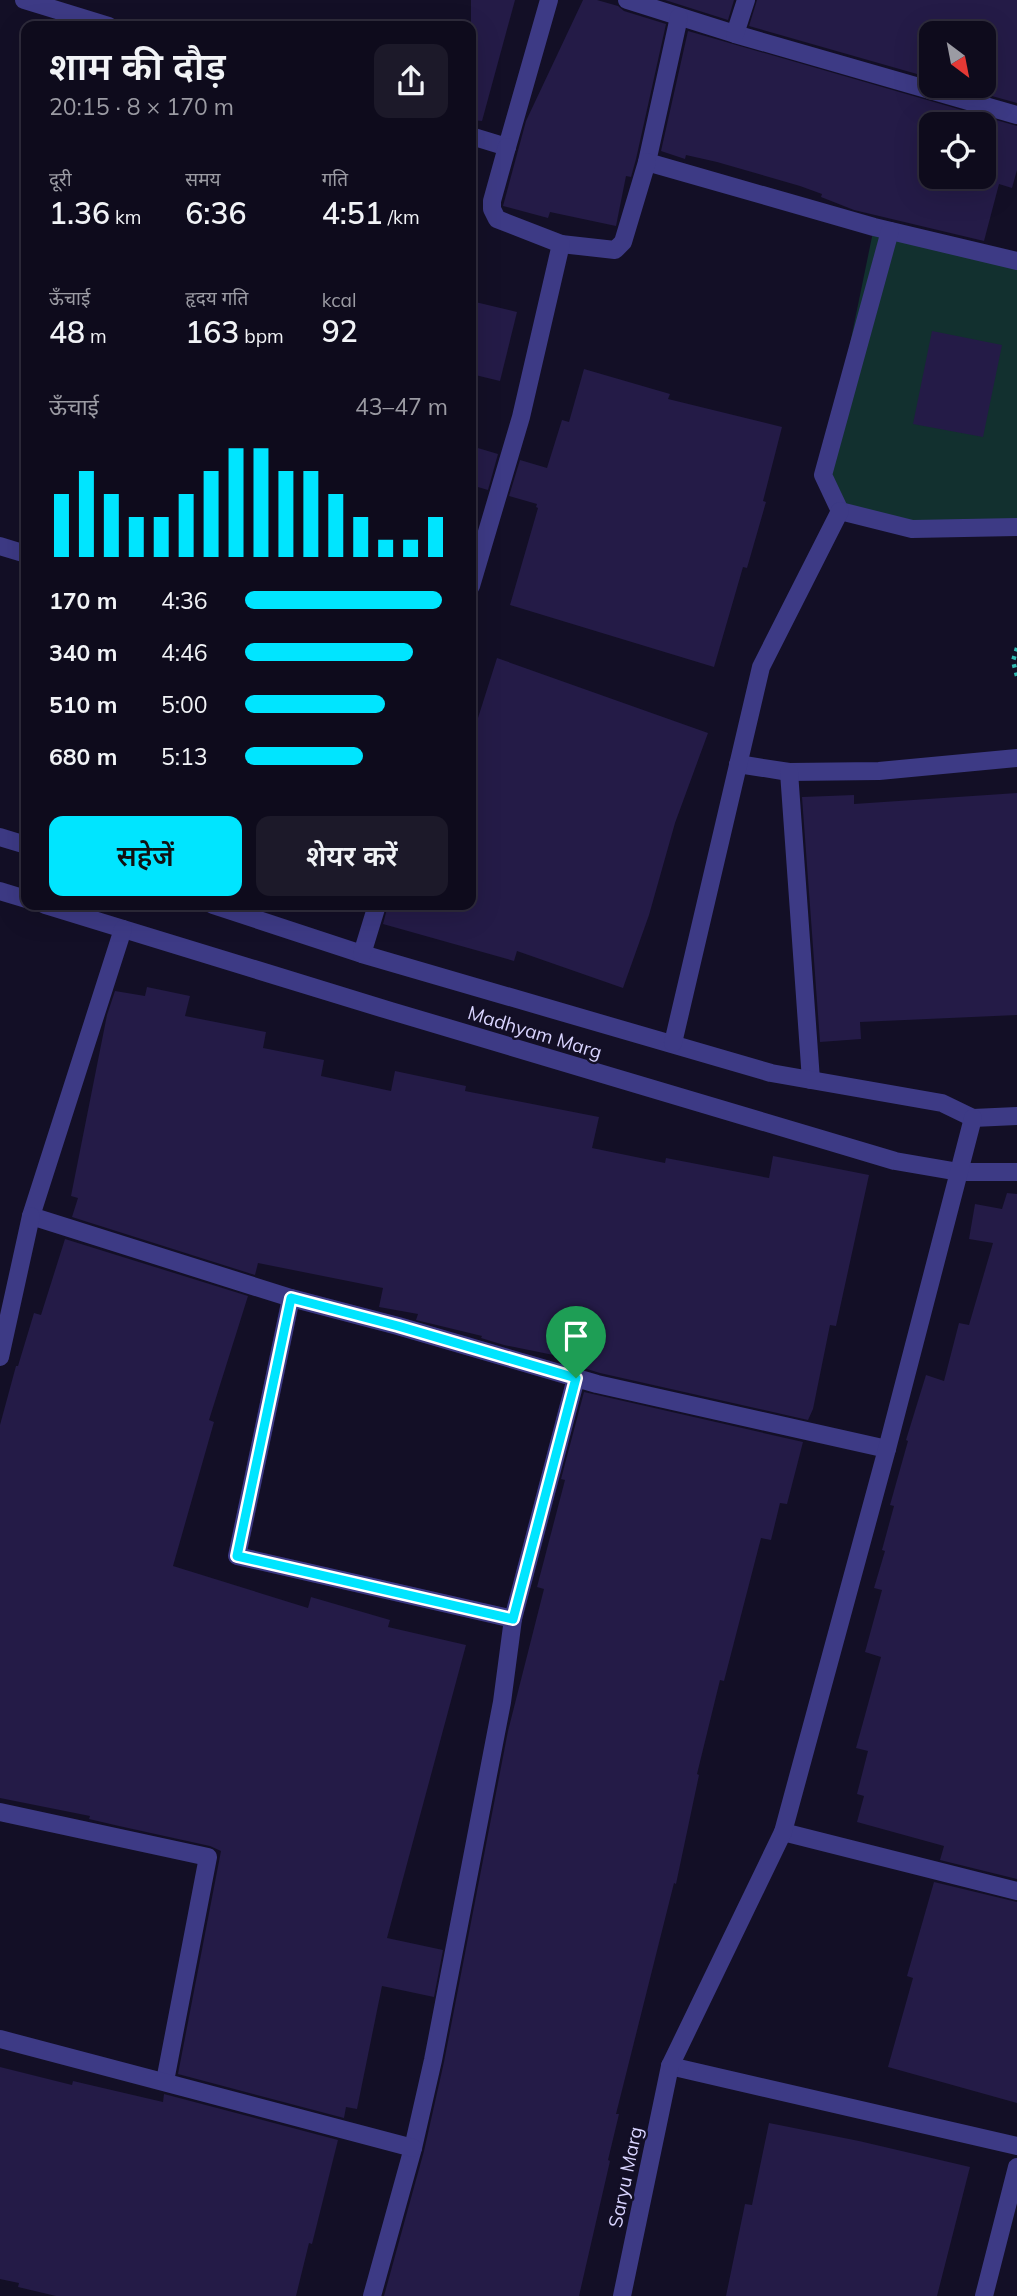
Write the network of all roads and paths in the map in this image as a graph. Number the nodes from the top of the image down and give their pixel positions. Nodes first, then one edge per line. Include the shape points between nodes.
1 (24, 0) edge
2 (549, 0) edge
3 (627, 0) edge
4 (746, 0) edge
5 (679, 17) junction
6 (93, 21) edge
7 (735, 34) junction
8 (1017, 115) edge
9 (476, 138) edge
10 (507, 147) junction
11 (647, 162) junction
12 (890, 231) junction
13 (561, 244) junction
14 (1017, 261) edge
15 (840, 511) junction
16 (1017, 527) edge
17 (0, 546) edge
18 (21, 552) edge
19 (476, 569) edge
20 (1017, 648) edge
21 (1017, 677) edge
22 (1017, 758) edge
23 (738, 764) junction
24 (789, 772) junction
25 (0, 837) edge
26 (21, 843) edge
27 (0, 891) edge
28 (21, 897) edge
29 (61, 910) edge
30 (229, 910) edge
31 (375, 910) edge
32 (123, 929) junction
33 (362, 954) junction
34 (673, 1043) junction
35 (811, 1080) junction
36 (1017, 1116) edge
37 (973, 1118) junction
38 (959, 1172) junction
39 (1017, 1172) edge
40 (31, 1216) junction
41 (291, 1298) junction
42 (0, 1357) edge
43 (576, 1378) junction
44 (887, 1449) junction
45 (513, 1619) junction
46 (0, 1812) edge
47 (783, 1832) junction
48 (1017, 1891) edge
49 (0, 2039) edge
50 (670, 2066) junction
51 (165, 2081) junction
52 (1017, 2146) edge
53 (413, 2148) junction
54 (1017, 2167) edge
55 (372, 2296) edge
56 (622, 2296) edge
57 (984, 2296) edge

1 - 6 street
2 - 10 street
3 - 5 street
4 - 7 street
5 - 7 street
5 - 11 street
7 - 8 street
9 - 10 street
10 - 13 street via 492,201 497,219
11 - 12 street
11 - 13 street via 624,242 615,250
12 - 14 street
12 - 15 street via 823,475
13 - 19 street via 521,417
15 - 16 street via 912,529
15 - 23 street via 761,667
17 - 18 street
20 - 21 path via 1013,661
22 - 24 street via 878,771
23 - 24 street
23 - 34 street
24 - 35 street
25 - 26 street
27 - 28 street
29 - 32 street, Madhyam Marg
30 - 33 street, Madhyam Marg
31 - 33 street
32 - 38 street, Madhyam Marg via 895,1161
32 - 40 street
33 - 34 street, Madhyam Marg
34 - 35 street, Madhyam Marg via 771,1073
35 - 37 street, Madhyam Marg via 942,1103
36 - 37 street, Madhyam Marg
37 - 38 street, Saryu Marg
38 - 39 street, Madhyam Marg
38 - 44 street, Saryu Marg
40 - 41 street
40 - 42 street
41 - 43 street
41 - 45 street via 237,1556
43 - 44 street
43 - 45 street
44 - 47 street, Saryu Marg
45 - 53 street via 502,1702
46 - 51 street via 208,1857
47 - 48 street
47 - 50 street, Saryu Marg
49 - 51 street
50 - 52 street
50 - 56 street, Saryu Marg
51 - 53 street
53 - 55 street
54 - 57 street

